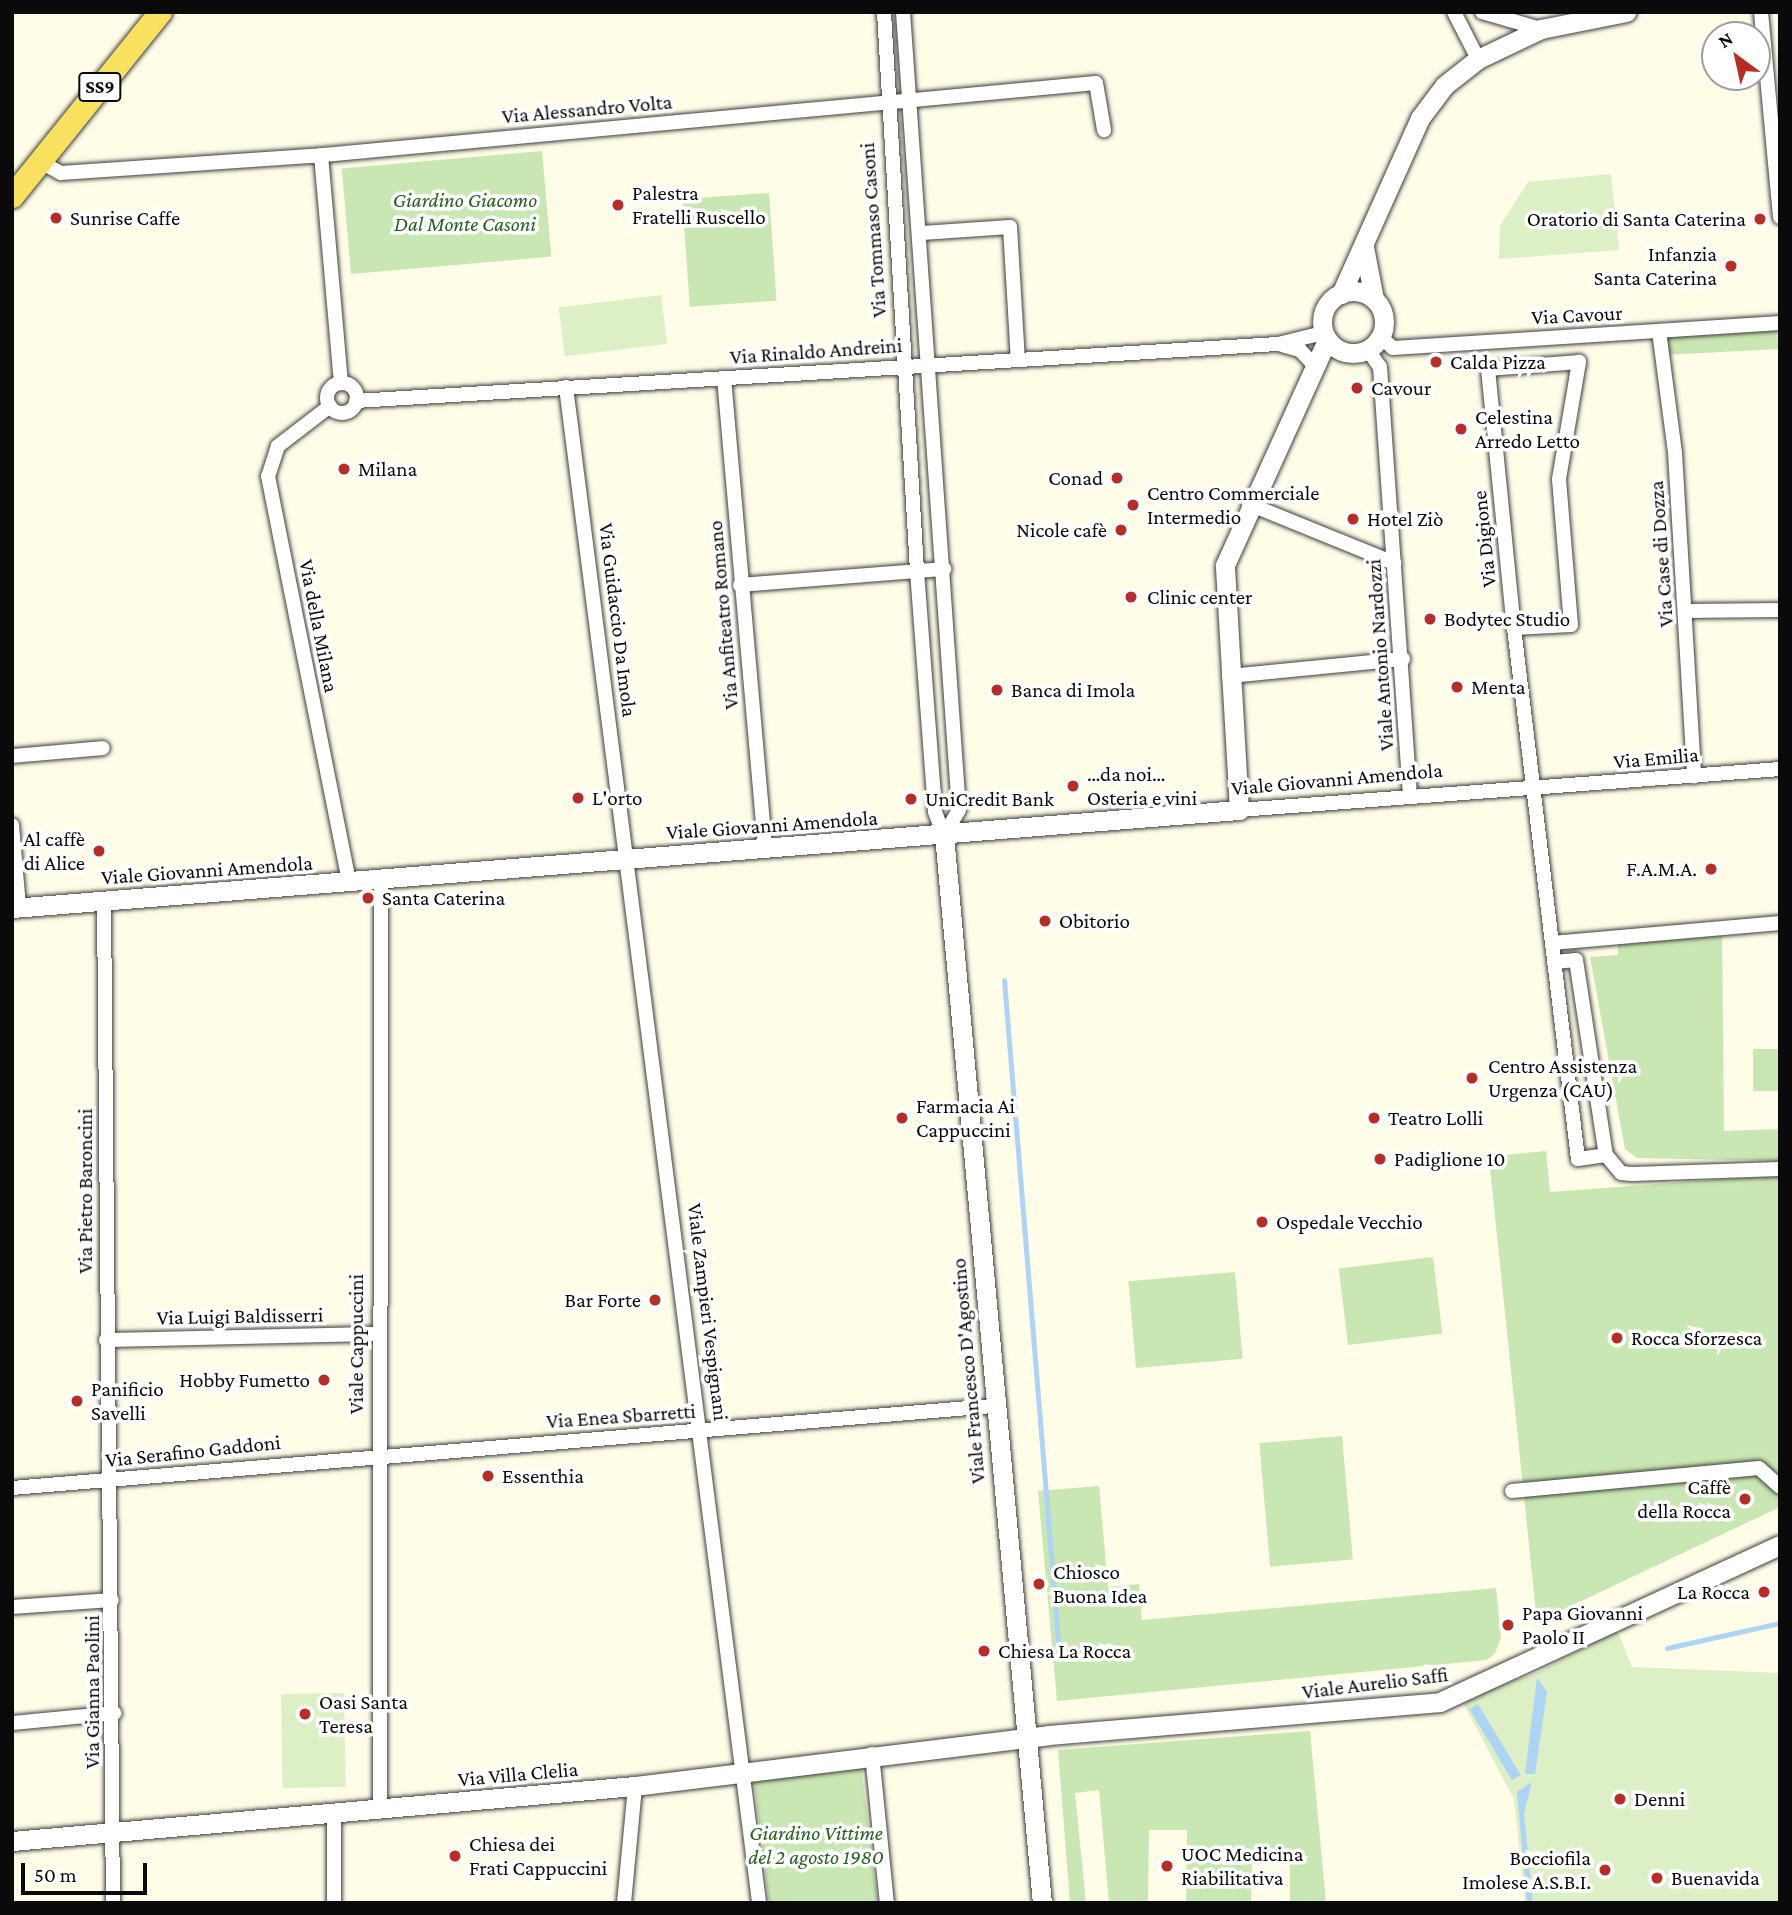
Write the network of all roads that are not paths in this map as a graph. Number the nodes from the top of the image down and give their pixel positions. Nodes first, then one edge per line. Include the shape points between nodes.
1 (160, 12) edge
2 (884, 12) edge
3 (903, 12) edge
4 (1454, 12) edge
5 (1482, 12) edge
6 (1626, 12) edge
7 (1761, 12) edge
8 (1541, 29) junction
9 (1478, 59) junction
10 (908, 102) junction
11 (887, 104) junction
12 (1104, 130) dead end
13 (321, 155) junction
14 (39, 161) junction
15 (12, 196) edge
16 (1780, 217) edge
17 (922, 233) junction
18 (1364, 247) junction
19 (1341, 293) junction
20 (1374, 299) junction
21 (1780, 323) edge
22 (1659, 331) junction
23 (1329, 341) junction
24 (1375, 343) junction
25 (1278, 344) junction
26 (1018, 360) junction
27 (930, 365) junction
28 (904, 367) junction
29 (1311, 370) junction
30 (724, 378) junction
31 (341, 383) junction
32 (566, 387) junction
33 (356, 401) junction
34 (330, 406) junction
35 (1249, 504) junction
36 (1394, 563) junction
37 (944, 569) junction
38 (917, 571) junction
39 (740, 585) junction
40 (1780, 610) edge
41 (1686, 611) junction
42 (1514, 628) junction
43 (1404, 659) junction
44 (1229, 676) junction
45 (103, 748) dead end
46 (12, 757) edge
47 (1780, 769) edge
48 (1694, 776) junction
49 (1536, 789) junction
50 (1410, 794) junction
51 (1240, 810) junction
52 (12, 825) edge
53 (944, 835) junction
54 (765, 848) junction
55 (627, 859) junction
56 (381, 879) junction
57 (349, 881) junction
58 (104, 900) junction
59 (16, 907) edge
60 (1780, 923) edge
61 (1552, 943) junction
62 (1554, 962) junction
63 (1606, 1155) junction
64 (1780, 1169) edge
65 (375, 1334) junction
66 (106, 1340) junction
67 (993, 1406) junction
68 (702, 1431) junction
69 (377, 1453) junction
70 (108, 1481) junction
71 (1780, 1487) edge
72 (12, 1488) edge
73 (1512, 1491) dead end
74 (1780, 1545) edge
75 (112, 1600) junction
76 (12, 1607) edge
77 (115, 1713) junction
78 (12, 1723) edge
79 (1027, 1738) junction
80 (872, 1754) junction
81 (745, 1771) junction
82 (635, 1786) junction
83 (380, 1810) junction
84 (334, 1813) junction
85 (113, 1833) junction
86 (12, 1840) edge
87 (113, 1903) edge
88 (334, 1903) edge
89 (624, 1903) edge
90 (759, 1903) edge
91 (887, 1903) edge
92 (1042, 1903) edge

1 - 14 main road, SS9
2 - 11 street, Via Tommaso Casoni
3 - 10 street
4 - 9 street
5 - 8 street
6 - 8 street
7 - 16 street
8 - 9 street
9 - 18 street via 1445,85 1420,118
10 - 11 street, Via Alessandro Volta
10 - 12 street, Via Alessandro Volta via 1096,83
10 - 17 street
11 - 13 street, Via Alessandro Volta
11 - 28 street, Via Tommaso Casoni
13 - 14 street, Via Alessandro Volta via 61,173
13 - 31 street
14 - 15 main road, SS9
17 - 26 street via 1010,227
17 - 27 street
18 - 19 street
18 - 20 street
19 - 20 street via 1359,292
19 - 23 street via 1323,314
20 - 24 street via 1384,317
21 - 22 street, Via Cavour
22 - 24 street, Via Cavour via 1393,348
22 - 41 street, Via Case di Dozza
23 - 24 street
23 - 25 street, Via Rinaldo Andreini
23 - 29 street
24 - 36 street, Viale Antonio Nardozzi
25 - 26 street, Via Rinaldo Andreini
25 - 29 street, Via Rinaldo Andreini via 1300,350
26 - 27 street, Via Rinaldo Andreini
27 - 28 street, Via Rinaldo Andreini
27 - 37 street
28 - 30 street, Via Rinaldo Andreini
28 - 38 street, Via Tommaso Casoni
29 - 35 street
30 - 32 street, Via Rinaldo Andreini
30 - 39 street, Via Anfiteatro Romano
31 - 33 street via 353,388
31 - 34 street via 328,391
32 - 33 street, Via Rinaldo Andreini
32 - 55 street, Via Guidaccio Da Imola
33 - 34 street, Via Rinaldo Andreini via 342,412
34 - 57 street, Via della Milana via 278,446 268,477
35 - 36 street
35 - 44 street via 1222,583
36 - 43 street, Viale Antonio Nardozzi
37 - 38 street
37 - 53 street via 959,810
38 - 39 street
38 - 53 street, Via Tommaso Casoni via 935,812
39 - 54 street, Via Anfiteatro Romano
40 - 41 street
41 - 48 street, Via Case di Dozza
42 - 42 street, Via Digione via 1571,625 1559,479 1578,362 1488,369
42 - 49 street, Via Digione
43 - 44 street
43 - 50 street, Viale Antonio Nardozzi
44 - 51 street
45 - 46 street
47 - 48 street, Via Emilia
48 - 49 street, Via Emilia
49 - 50 street, Viale Giovanni Amendola
49 - 61 street, Via Digione
50 - 51 street, Viale Giovanni Amendola
51 - 53 street, Viale Giovanni Amendola
52 - 59 street
53 - 54 street, Viale Giovanni Amendola
53 - 67 street, Viale Francesco D'Agostino
54 - 55 street, Viale Giovanni Amendola
55 - 56 street, Viale Giovanni Amendola
55 - 68 street, Viale Zampieri Vespignani
56 - 57 street, Viale Giovanni Amendola
56 - 65 street, Viale Cappuccini
57 - 58 street, Viale Giovanni Amendola
58 - 59 street, Viale Giovanni Amendola
58 - 66 street, Via Pietro Baroncini
60 - 61 street
61 - 62 street, Via Digione
62 - 63 street via 1576,960
62 - 63 street, Via Digione via 1578,1159
63 - 64 street via 1620,1173 1632,1174
65 - 66 street, Via Luigi Baldisserri
65 - 69 street, Viale Cappuccini
66 - 70 street, Via Pietro Baroncini
67 - 68 street, Via Enea Sbarretti
67 - 79 street, Viale Francesco D'Agostino
68 - 69 street, Via Enea Sbarretti
68 - 81 street, Viale Zampieri Vespignani
69 - 70 street, Via Serafino Gaddoni
69 - 83 street, Viale Cappuccini
70 - 72 street, Via Serafino Gaddoni
70 - 75 street, Via Gianna Paolini
71 - 73 street via 1759,1468
74 - 79 street, Viale Aurelio Saffi via 1457,1698
75 - 76 street
75 - 77 street, Via Gianna Paolini
77 - 78 street
77 - 85 street, Via Gianna Paolini
79 - 80 street, Via Villa Clelia
79 - 92 street, Viale Francesco D'Agostino
80 - 81 street, Via Villa Clelia
80 - 91 street
81 - 82 street, Via Villa Clelia
81 - 90 street, Viale Zampieri Vespignani
82 - 83 street, Via Villa Clelia
82 - 89 street
83 - 84 street, Via Villa Clelia
84 - 85 street, Via Villa Clelia
84 - 88 street
85 - 86 street, Via Villa Clelia
85 - 87 street, Via Gianna Paolini

